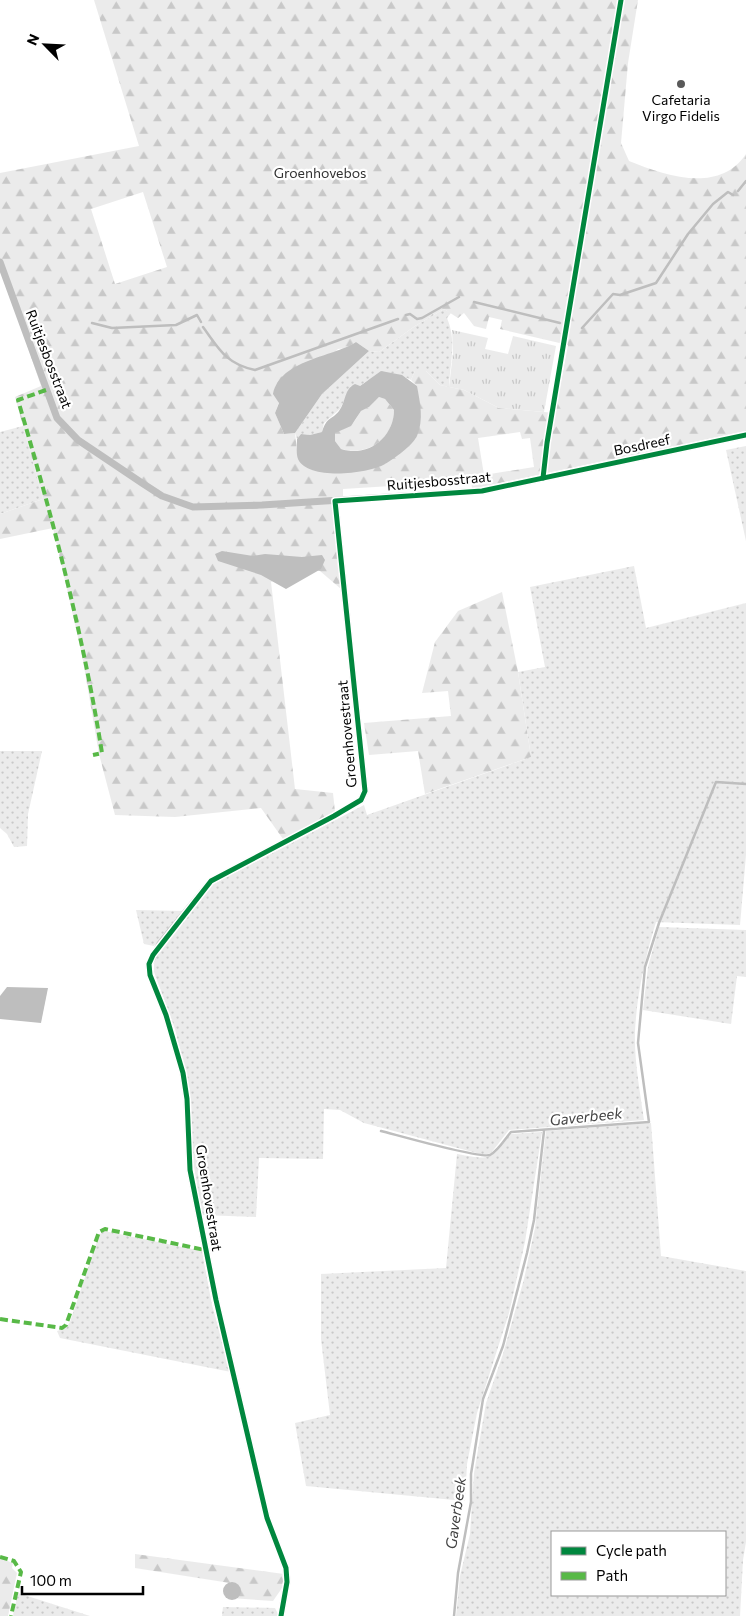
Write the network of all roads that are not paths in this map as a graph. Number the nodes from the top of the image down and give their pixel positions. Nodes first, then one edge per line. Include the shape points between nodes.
1 (0, 262) edge
2 (3, 276) edge
3 (746, 435) edge
4 (543, 478) joint
5 (335, 500) junction
6 (281, 1616) edge

1 - 2 street, Ruitjesbosstraat
2 - 5 street, Ruitjesbosstraat via 57,418 78,440 178,503 207,508
3 - 4 street, Bosdreef
4 - 5 street, Ruitjesbosstraat via 482,491
5 - 6 street, Groenhovestraat via 365,791 361,800 340,813 211,881 160,944 149,964 150,976 166,1015 183,1073 190,1170 214,1292 267,1518 286,1568

